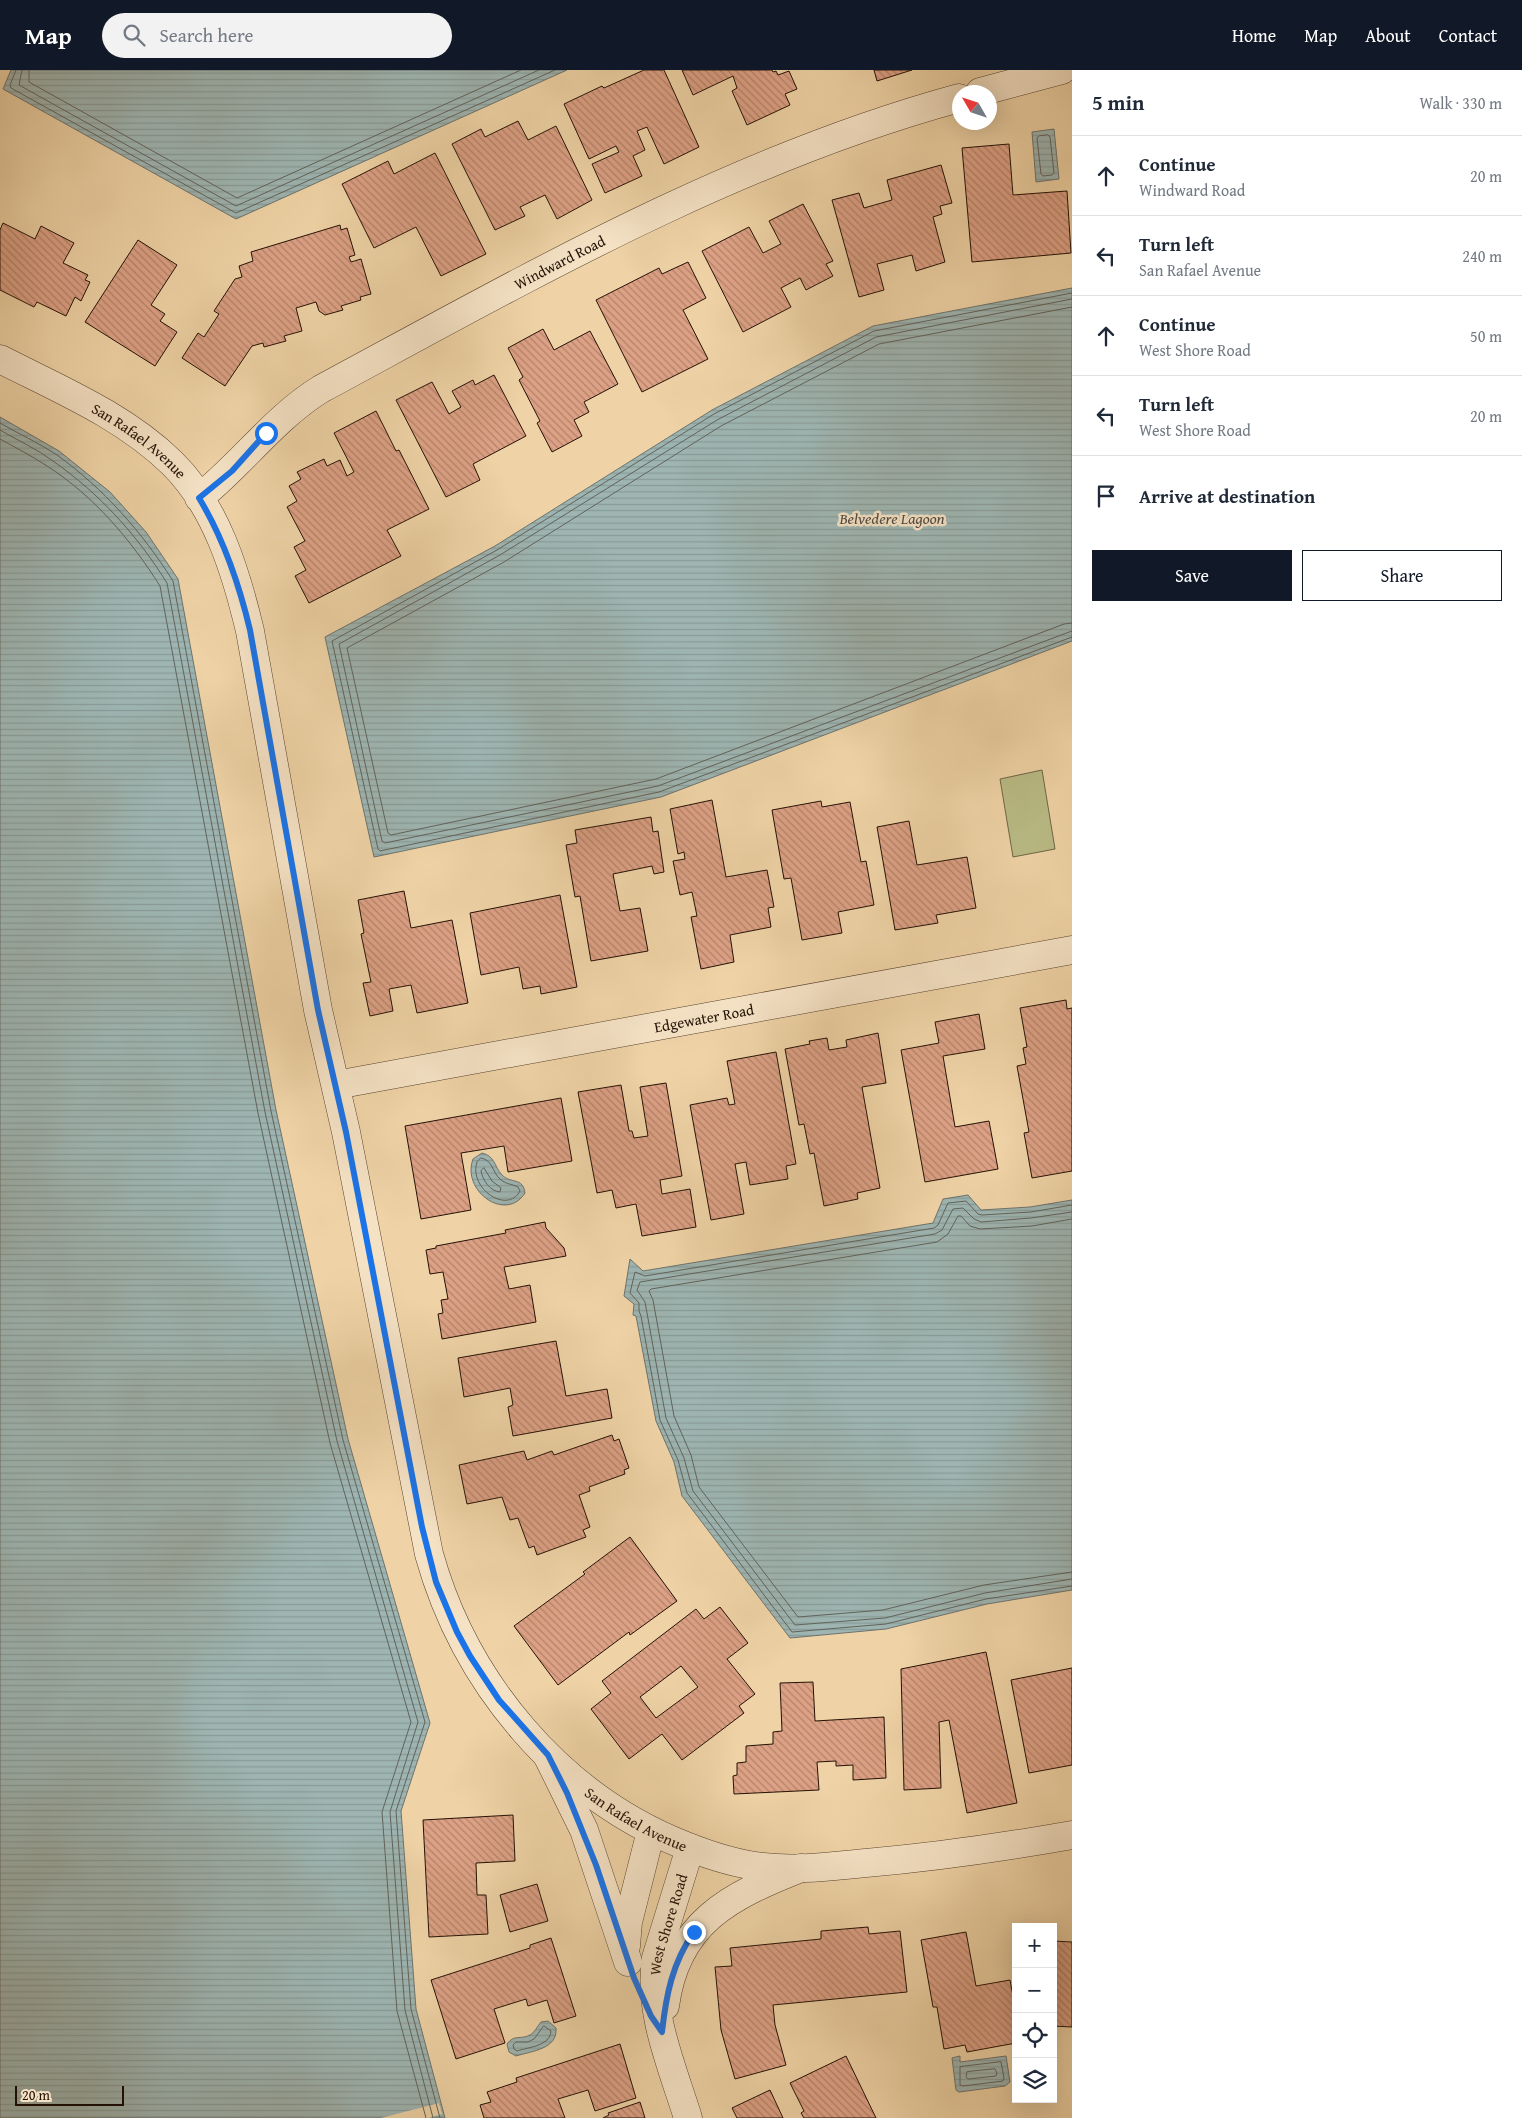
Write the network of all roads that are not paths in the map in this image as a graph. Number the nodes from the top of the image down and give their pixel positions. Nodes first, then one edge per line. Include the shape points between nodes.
1 (1062, 70) edge
2 (997, 87) edge
3 (952, 100) edge
4 (0, 359) edge
5 (199, 498) junction
6 (1072, 950) edge
7 (336, 1085) junction
8 (548, 1755) junction
9 (651, 1831) junction
10 (1072, 1835) edge
11 (690, 1848) junction
12 (801, 1868) junction
13 (628, 1962) junction
14 (662, 2032) junction
15 (688, 2118) edge

1 - 2 street
3 - 5 street, Windward Road via 900,114 756,168 569,255 300,402 271,427 232,471
4 - 5 street, San Rafael Avenue via 127,427 173,464
5 - 7 street, San Rafael Avenue via 226,551 244,606 318,1010
6 - 7 street, Edgewater Road
7 - 8 street, San Rafael Avenue via 422,1527 436,1582 457,1632 485,1679 516,1721
8 - 9 street, San Rafael Avenue via 594,1796
8 - 13 street, West Shore Road via 584,1830
9 - 11 street, San Rafael Avenue
9 - 13 street, West Shore Road via 628,1922
10 - 12 street, San Rafael Avenue via 935,1856
11 - 12 street, San Rafael Avenue via 742,1864
11 - 14 street, West Shore Road via 653,1976
12 - 14 street, West Shore Road via 734,1899 705,1919 683,1947 676,1963
13 - 14 street, West Shore Road via 642,1997
14 - 15 street, West Shore Road

